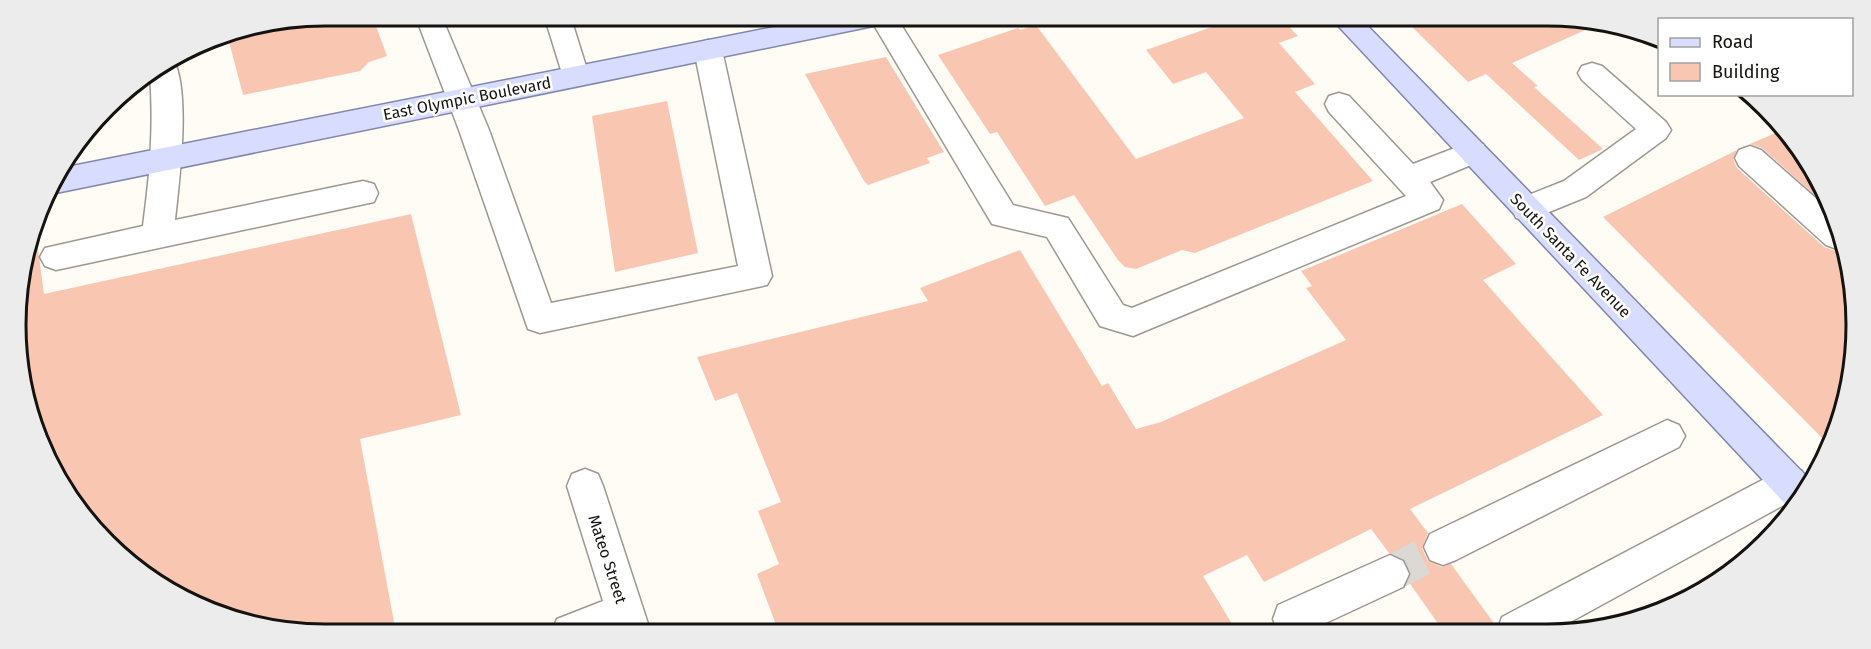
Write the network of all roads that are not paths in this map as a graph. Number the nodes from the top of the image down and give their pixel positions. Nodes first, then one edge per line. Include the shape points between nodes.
1 (433, 26) edge
2 (560, 26) edge
3 (827, 26) edge
4 (889, 26) edge
5 (1352, 26) edge
6 (708, 50) junction
7 (164, 73) edge
8 (1592, 73) dead end
9 (575, 76) junction
10 (461, 99) junction
11 (1339, 104) dead end
12 (1473, 152) junction
13 (1750, 158) dead end
14 (167, 159) junction
15 (1407, 178) junction
16 (63, 180) edge
17 (363, 193) dead end
18 (1527, 209) junction
19 (1831, 230) edge
20 (157, 237) junction
21 (56, 257) dead end
22 (1667, 436) dead end
23 (585, 486) dead end
24 (1795, 489) edge
25 (1443, 548) tunnel mouth
26 (1390, 574) tunnel mouth
27 (628, 622) edge
28 (1295, 624) edge
29 (1532, 624) edge

1 - 10 street
2 - 9 street
3 - 6 main road, East Olympic Boulevard
4 - 15 street via 1004,215 1057,227 1112,316 1133,322 1428,200
5 - 12 main road, South Santa Fe Avenue
6 - 9 main road, East Olympic Boulevard
6 - 10 street via 756,276 540,319
7 - 14 street
8 - 18 street via 1656,130 1575,189
9 - 10 main road, East Olympic Boulevard
10 - 14 main road, East Olympic Boulevard
11 - 15 street
12 - 15 street
12 - 18 main road, South Santa Fe Avenue
13 - 19 street
14 - 16 main road, East Olympic Boulevard
14 - 20 street
17 - 20 street
18 - 24 main road, South Santa Fe Avenue
20 - 21 street
22 - 25 street
23 - 27 street, Mateo Street
24 - 29 street
26 - 28 street via 1292,619

